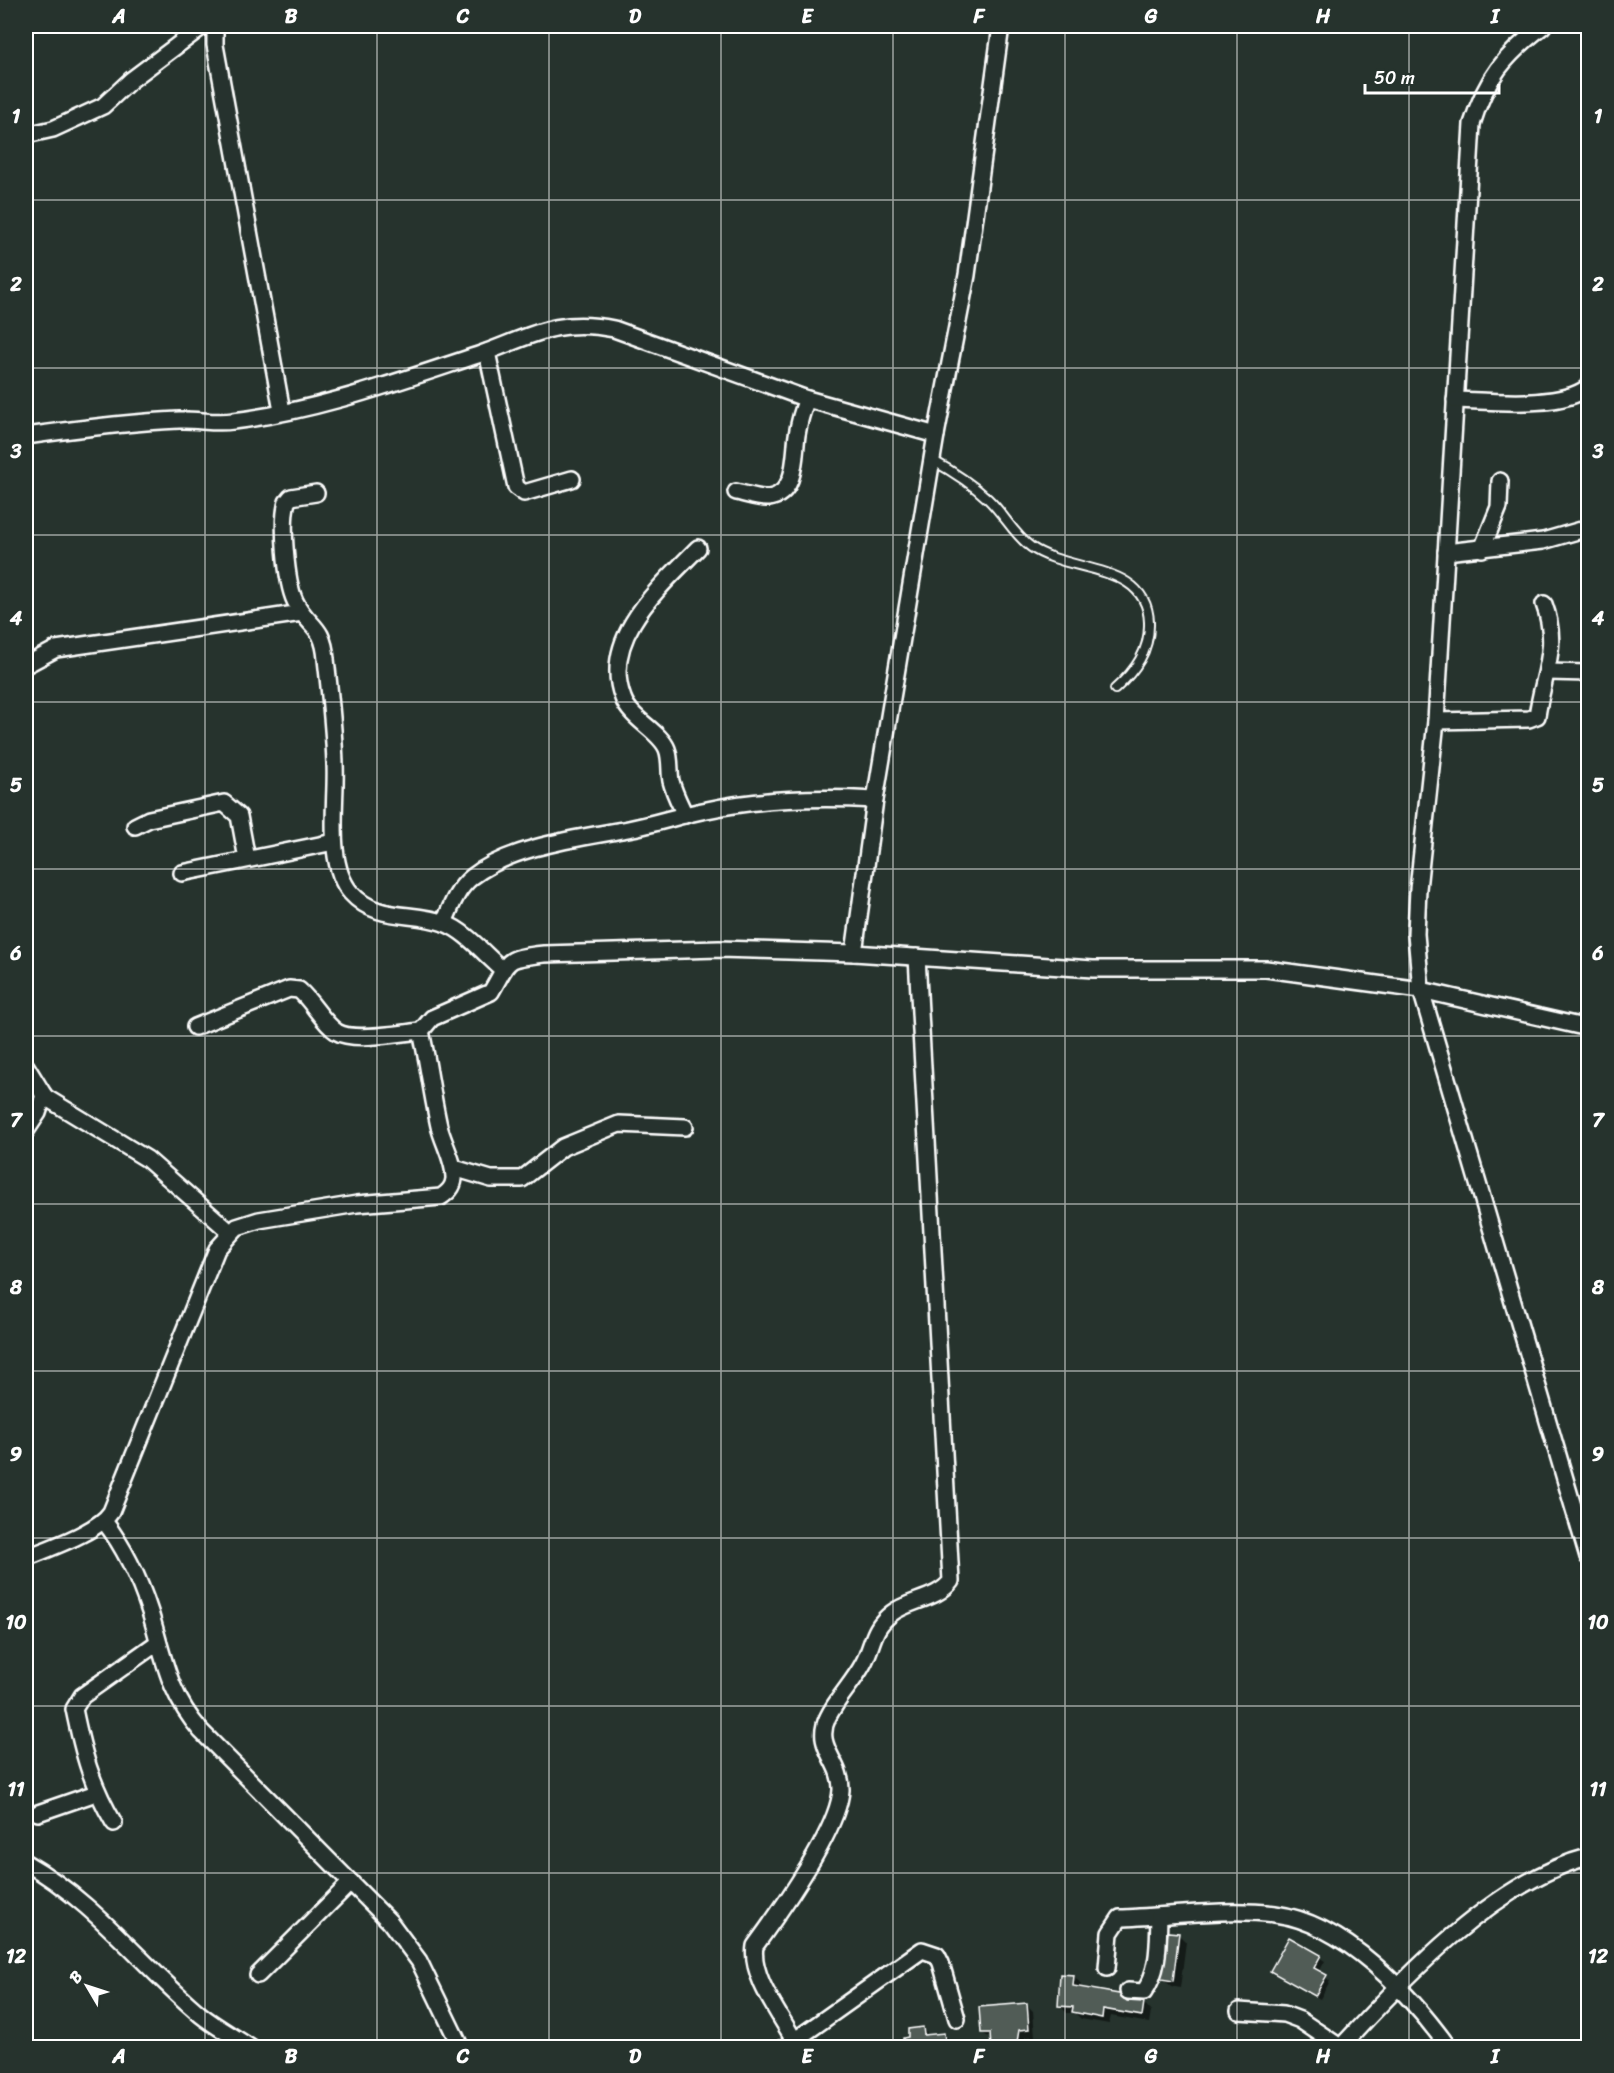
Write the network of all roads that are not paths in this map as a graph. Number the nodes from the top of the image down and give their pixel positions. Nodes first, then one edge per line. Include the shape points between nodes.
1 (203, 26) edge
2 (214, 26) edge
3 (1001, 26) edge
4 (1543, 26) edge
5 (26, 135) edge
6 (487, 352) junction
7 (1588, 387) edge
8 (807, 399) junction
9 (1455, 400) junction
10 (282, 411) junction
11 (936, 435) junction
12 (26, 436) edge
13 (932, 460) junction
14 (572, 479) dead end
15 (1500, 481) dead end
16 (736, 492) dead end
17 (316, 493) dead end
18 (1588, 528) edge
19 (698, 548) dead end
20 (1482, 549) junction
21 (1446, 552) junction
22 (1544, 604) dead end
23 (302, 613) junction
24 (26, 665) edge
25 (1548, 672) junction
26 (1587, 676) edge
27 (1115, 689) dead end
28 (1436, 721) junction
29 (875, 800) junction
30 (685, 815) junction
31 (135, 825) dead end
32 (334, 842) junction
33 (247, 859) junction
34 (182, 873) dead end
35 (444, 923) junction
36 (854, 953) junction
37 (917, 957) junction
38 (502, 969) junction
39 (1421, 990) junction
40 (195, 1027) dead end
41 (1588, 1028) edge
42 (420, 1031) junction
43 (26, 1066) edge
44 (44, 1095) junction
45 (685, 1127) dead end
46 (26, 1131) edge
47 (454, 1168) junction
48 (230, 1232) junction
49 (104, 1521) junction
50 (1588, 1557) edge
51 (26, 1558) edge
52 (157, 1643) junction
53 (96, 1793) junction
54 (38, 1812) dead end
55 (114, 1823) dead end
56 (1588, 1857) edge
57 (26, 1863) edge
58 (351, 1882) junction
59 (1159, 1916) junction
60 (1107, 1968) dead end
61 (258, 1976) dead end
62 (1398, 1985) junction
63 (1128, 1990) dead end
64 (1239, 2011) dead end
65 (957, 2019) dead end
66 (789, 2044) edge
67 (1340, 2047) edge
68 (251, 2048) edge
69 (461, 2048) edge
70 (1449, 2048) edge

1 - 5 street via 103,106 53,129
2 - 10 street
3 - 11 street via 967,275
4 - 9 street via 1494,72 1472,124
6 - 8 street via 540,330 596,325
6 - 10 street via 361,392
6 - 14 street via 516,487 524,492
7 - 9 street via 1556,399
8 - 11 street
8 - 16 street via 799,420 793,472 786,486 766,498
9 - 21 street
10 - 12 street via 232,422 181,420
11 - 13 street
13 - 27 lane via 988,499 1025,543 1041,554 1114,576 1132,584 1142,595 1149,609 1147,646 1132,674
13 - 29 street
15 - 20 street via 1499,507
17 - 23 street via 291,497 286,507 290,584
18 - 20 street via 1543,541
19 - 30 street via 648,600 624,639 617,666 623,699 667,749 671,780
20 - 21 street
21 - 28 street
22 - 25 street via 1552,634
23 - 24 street via 56,650
23 - 32 street via 323,636 326,656 335,764
25 - 26 street
25 - 28 street via 1536,716
28 - 39 street via 1418,889 1416,934
29 - 30 street via 814,799
29 - 36 street
30 - 35 street via 556,842 505,860 462,887
31 - 33 street via 224,803 239,816
32 - 33 street
32 - 35 street via 343,877 359,901 384,913
33 - 34 street
35 - 38 street
36 - 37 street
36 - 38 street via 719,949 544,954 518,957
37 - 39 street via 1093,969 1266,969
37 - 66 street via 951,1581 942,1590 894,1612 881,1623 868,1646 865,1662 825,1725 823,1743 839,1775 841,1791 836,1809 800,1881 755,1946 754,1954
38 - 42 street via 491,992 432,1018
39 - 41 street
39 - 50 street
40 - 42 street via 289,989 299,990 329,1024 349,1037
42 - 47 street via 439,1124
43 - 44 street
44 - 46 street
44 - 48 street via 147,1159
45 - 47 street via 619,1124 563,1147 522,1179 491,1179
47 - 48 street via 454,1182 441,1197 297,1212 244,1224
48 - 49 street via 217,1249 117,1499
49 - 51 street
49 - 52 street via 137,1579
52 - 53 street via 82,1696 74,1709
52 - 58 street via 172,1689 189,1717
53 - 54 street
53 - 55 street
56 - 62 street via 1519,1886
57 - 68 street via 56,1881 103,1919 202,2016
58 - 61 street
58 - 69 street via 390,1922 418,1961
59 - 60 street via 1120,1918 1110,1933
59 - 62 street via 1277,1914 1328,1932
59 - 63 street via 1157,1963 1152,1980 1144,1992
62 - 67 street
62 - 70 street
64 - 67 street via 1284,2014
65 - 66 street via 937,1955 922,1950

